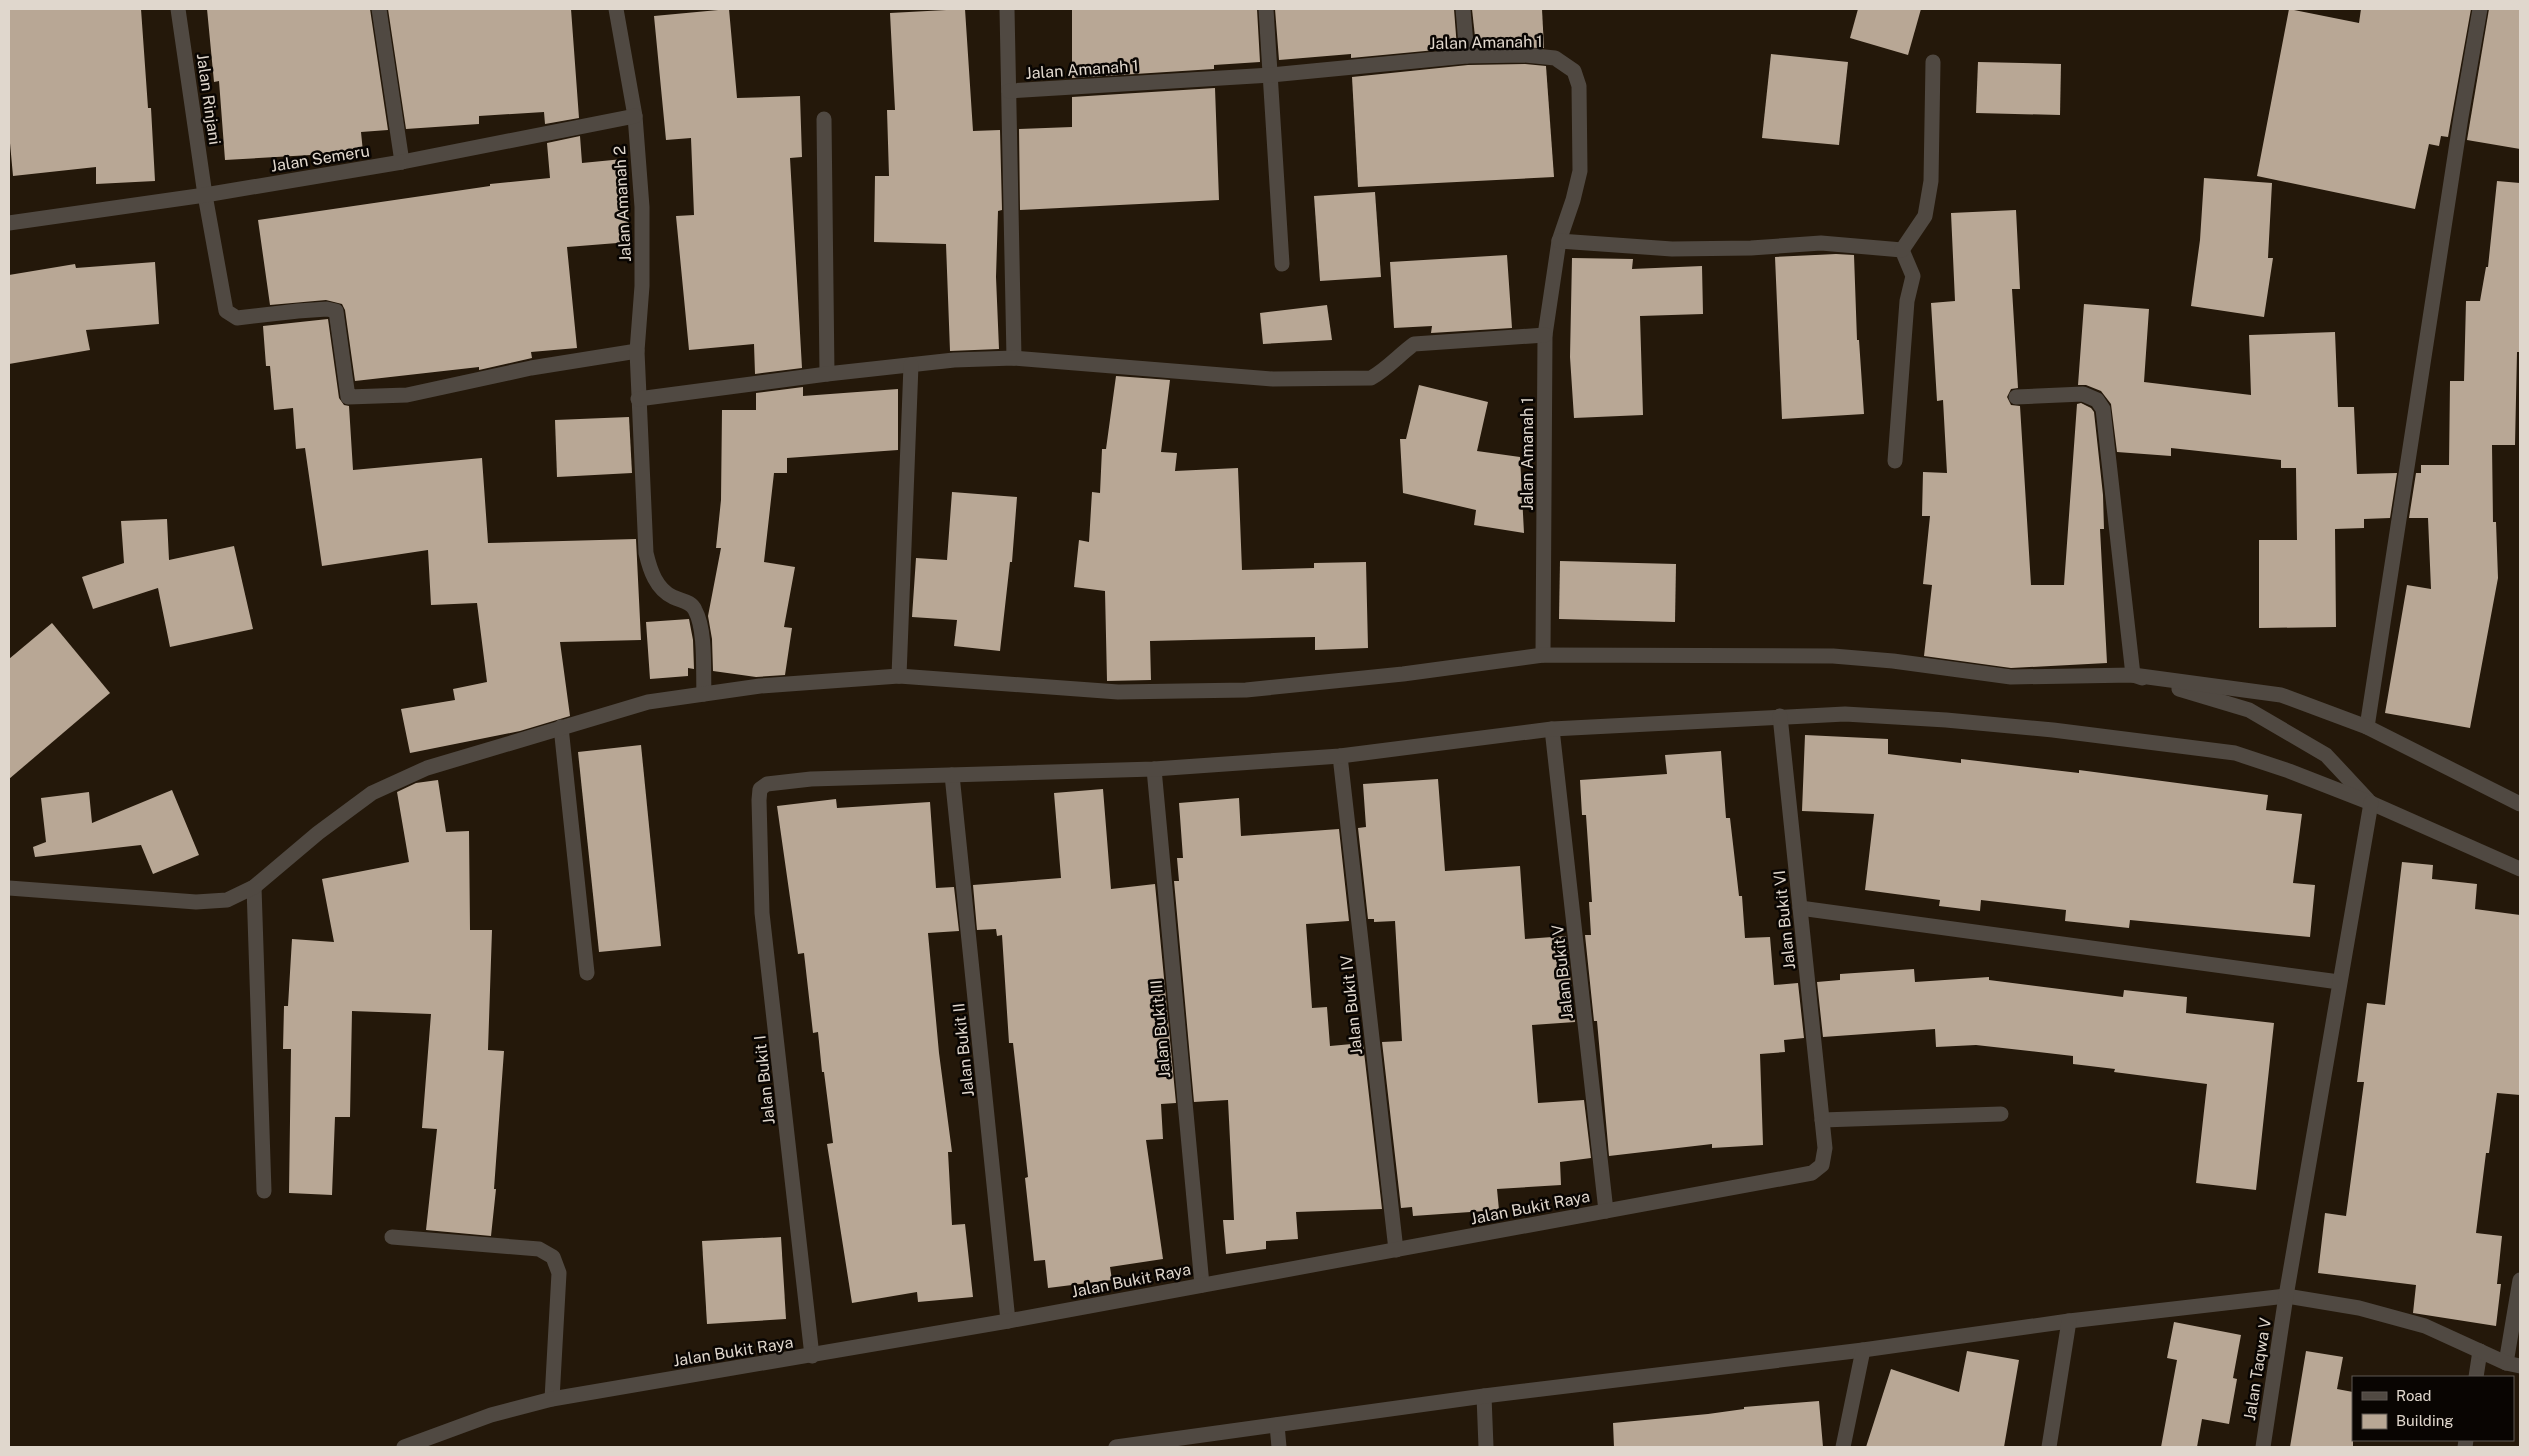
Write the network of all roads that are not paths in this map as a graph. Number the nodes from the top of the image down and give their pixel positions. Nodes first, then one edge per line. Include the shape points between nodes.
1 (178, 9) edge
2 (379, 9) edge
3 (616, 9) edge
4 (1007, 9) edge
5 (1266, 9) edge
6 (1463, 9) edge
7 (2480, 9) edge
8 (1467, 56) junction
9 (1933, 62) dead end
10 (1271, 75) junction
11 (1010, 91) junction
12 (635, 116) junction
13 (824, 118) dead end
14 (402, 162) junction
15 (206, 195) junction
16 (9, 223) edge
17 (1559, 241) junction
18 (1902, 250) junction
19 (1282, 264) dead end
20 (1545, 335) junction
21 (637, 351) junction
22 (1014, 358) junction
23 (911, 366) junction
24 (827, 374) junction
25 (2016, 397) dead end
26 (638, 399) junction
27 (1895, 461) dead end
28 (1543, 655) junction
29 (2133, 675) junction
30 (899, 676) junction
31 (704, 694) junction
32 (1780, 716) junction
33 (561, 727) junction
34 (2367, 727) junction
35 (1552, 729) junction
36 (1340, 756) junction
37 (1154, 769) junction
38 (952, 775) junction
39 (2371, 803) junction
40 (2520, 804) edge
41 (2520, 869) edge
42 (254, 887) junction
43 (9, 888) edge
44 (1800, 908) junction
45 (587, 973) dead end
46 (2339, 982) junction
47 (2001, 1114) dead end
48 (1822, 1120) junction
49 (264, 1191) dead end
50 (1606, 1211) junction
51 (392, 1237) dead end
52 (1396, 1250) junction
53 (2520, 1280) edge
54 (1202, 1285) junction
55 (2286, 1296) junction
56 (1008, 1321) junction
57 (2069, 1321) junction
58 (1863, 1350) junction
59 (2480, 1350) junction
60 (812, 1356) junction
61 (2513, 1365) edge
62 (2476, 1376) edge
63 (1484, 1396) junction
64 (552, 1399) junction
65 (1278, 1425) junction
66 (404, 1447) edge
67 (1116, 1447) edge
68 (1279, 1447) edge
69 (1486, 1447) edge
70 (1844, 1447) edge
71 (2050, 1447) edge
72 (2263, 1447) edge

1 - 15 street, Jalan Rinjani
2 - 14 street
3 - 12 street, Jalan Amanah 2
4 - 11 street, Jalan Amanah 1
5 - 10 street
6 - 8 street
7 - 34 street
8 - 10 street, Jalan Amanah 1
8 - 17 street, Jalan Amanah 1 via 1555,58 1574,71 1579,86 1580,170
9 - 18 street via 1931,181 1925,216
10 - 11 street, Jalan Amanah 1
10 - 19 street
11 - 22 street
12 - 14 street, Jalan Semeru
12 - 21 street, Jalan Amanah 2 via 642,207 642,286
13 - 24 street
14 - 15 street, Jalan Semeru
15 - 16 street, Jalan Semeru
15 - 21 street, Jalan Rinjani via 226,311 237,318 298,310 336,311 348,397 407,395 531,368
17 - 18 street via 1672,249 1821,243
17 - 20 street, Jalan Amanah 1
18 - 27 street via 1913,276 1907,302
20 - 22 street via 1414,344 1398,355 1384,371 1370,378 1273,379
20 - 28 street, Jalan Amanah 1
21 - 26 street, Jalan Amanah 2
22 - 23 street via 954,360
23 - 24 street
23 - 30 street
24 - 26 street
25 - 29 street via 2083,394 2097,400 2103,409
26 - 31 street, Jalan Amanah 2 via 648,560 662,590 690,603 695,609 702,642
28 - 29 street via 1833,656 2011,677
28 - 30 street via 1246,690 1118,692
29 - 34 street via 2281,695
29 - 39 street via 2249,710 2326,754
30 - 31 street via 760,686
31 - 33 street via 648,702
32 - 35 street
32 - 39 street via 1846,714 1946,720 2235,753
32 - 44 street, Jalan Bukit VI
33 - 42 street via 427,768 372,793
33 - 45 street
34 - 40 street
35 - 36 street
35 - 50 street, Jalan Bukit V
36 - 37 street
36 - 52 street, Jalan Bukit IV
37 - 38 street
37 - 54 street, Jalan Bukit III
38 - 56 street, Jalan Bukit II
38 - 60 street, Jalan Bukit I via 786,781 767,784 760,789 762,913
39 - 41 street
39 - 46 street, Jalan Taqwa V
42 - 43 street via 227,900 196,902
42 - 49 street
44 - 46 street
44 - 48 street, Jalan Bukit VI
46 - 55 street, Jalan Taqwa V
47 - 48 street
48 - 50 street, Jalan Bukit Raya via 1826,1148 1822,1165 1812,1173
50 - 52 street, Jalan Bukit Raya
51 - 64 street via 539,1249 553,1257 559,1273
52 - 54 street, Jalan Bukit Raya
53 - 61 street
54 - 56 street, Jalan Bukit Raya
55 - 57 street
55 - 59 street via 2359,1308 2425,1326
55 - 72 street, Jalan Taqwa V
56 - 60 street, Jalan Bukit Raya
57 - 58 street
57 - 71 street
58 - 63 street
58 - 70 street
59 - 61 street
59 - 62 street
60 - 64 street, Jalan Bukit Raya
63 - 65 street
63 - 69 street
64 - 66 street, Jalan Bukit Raya via 491,1415
65 - 67 street
65 - 68 street

